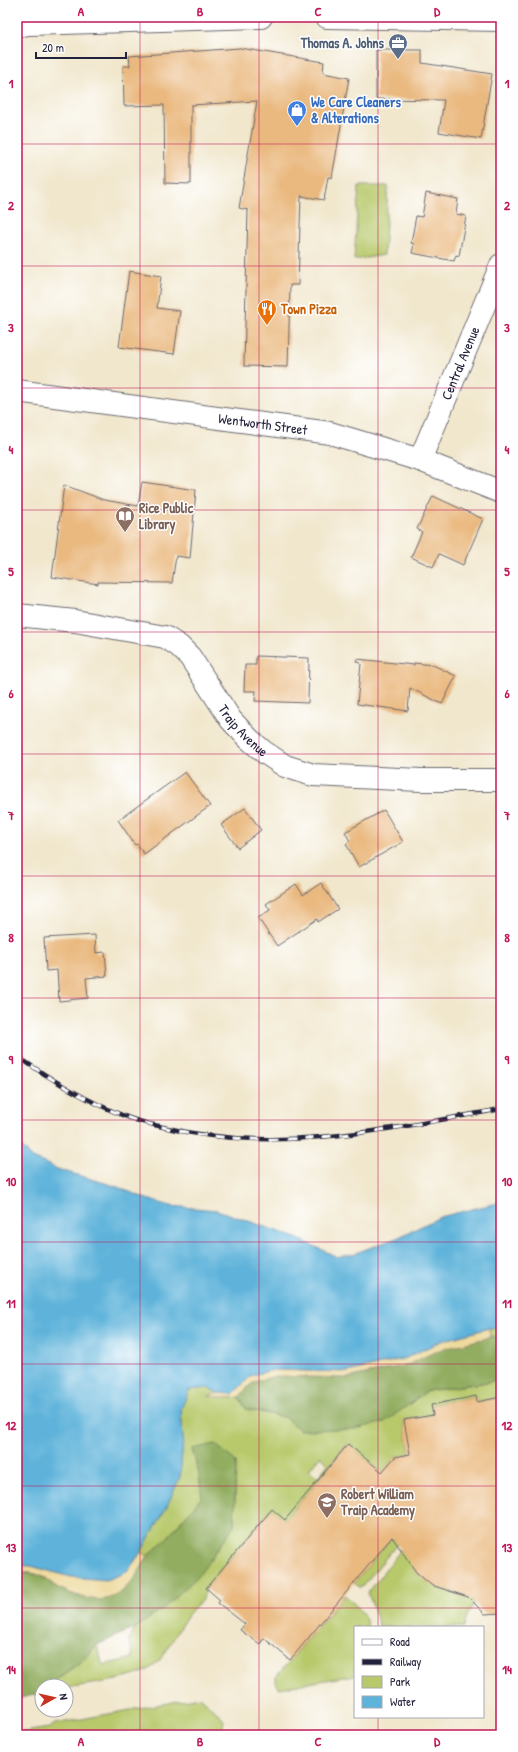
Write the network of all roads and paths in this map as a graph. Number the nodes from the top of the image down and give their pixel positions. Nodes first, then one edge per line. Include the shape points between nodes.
1 (261, 17) edge
2 (327, 17) edge
3 (501, 20) edge
4 (17, 26) edge
5 (501, 265) edge
6 (17, 391) edge
7 (420, 460) junction
8 (501, 492) edge
9 (17, 615) edge
10 (501, 780) edge

1 - 4 street
2 - 3 street
5 - 7 street, Central Avenue
6 - 7 street, Wentworth Street via 330,433
7 - 8 street, Wentworth Street
9 - 10 street, Traip Avenue via 75,621 165,637 190,657 231,720 248,739 285,766 313,774 421,780

